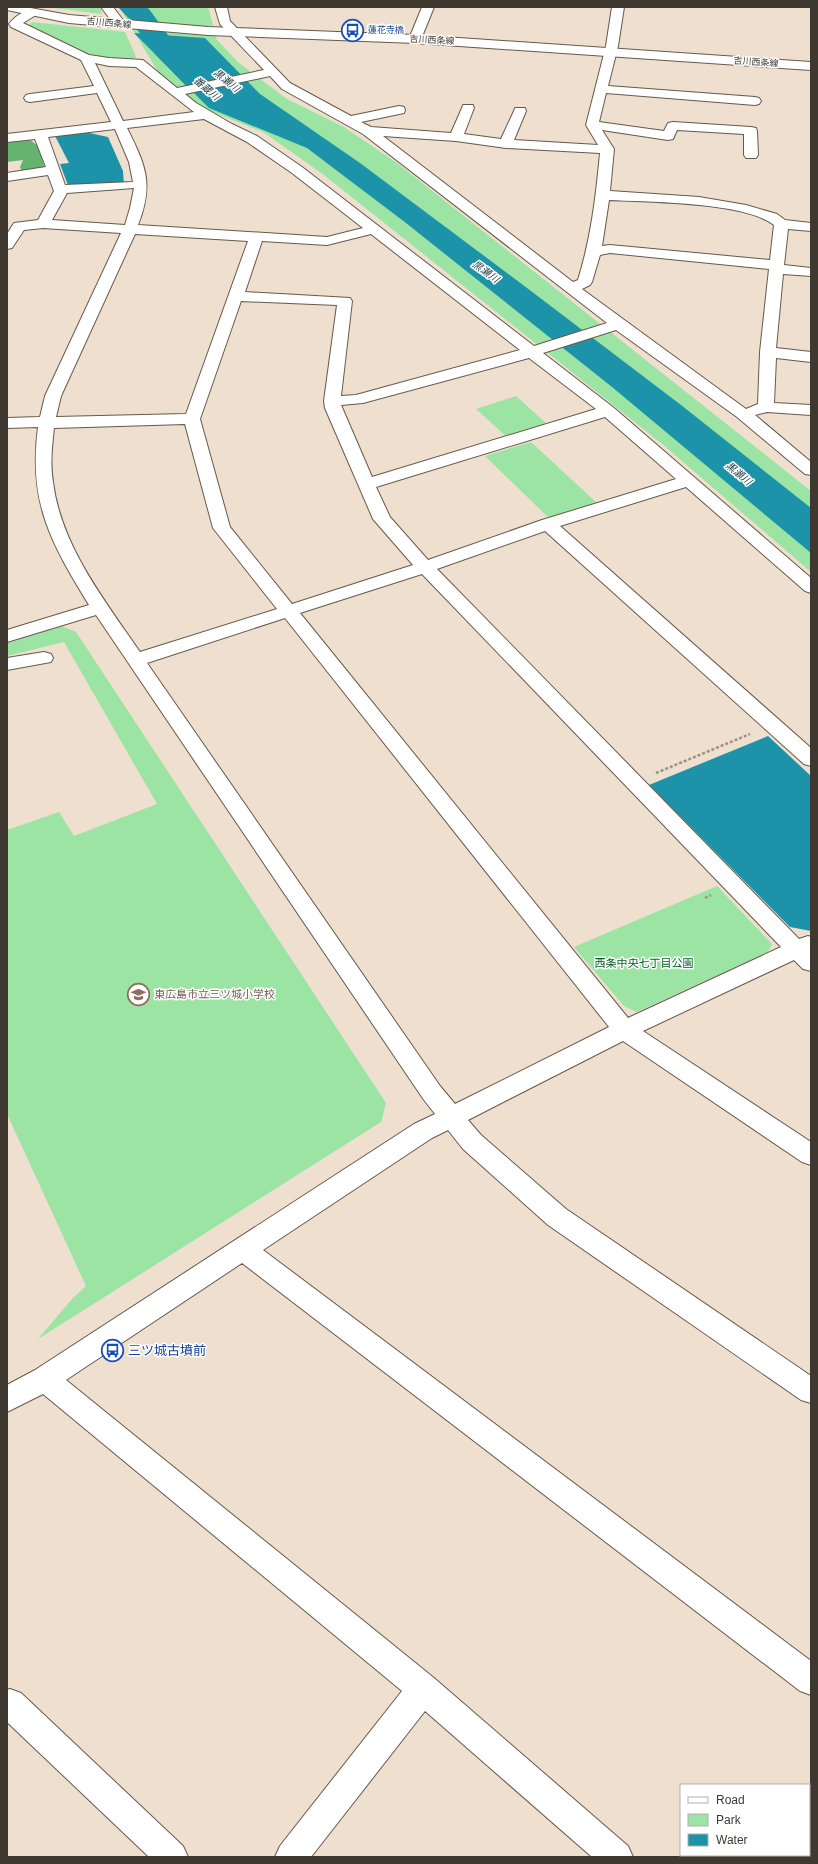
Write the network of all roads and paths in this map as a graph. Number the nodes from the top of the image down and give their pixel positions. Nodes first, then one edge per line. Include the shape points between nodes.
1 (7, 7) edge
2 (107, 7) edge
3 (221, 7) edge
4 (428, 7) edge
5 (618, 7) edge
6 (33, 13) junction
7 (123, 24) junction
8 (11, 25) edge
9 (234, 32) junction
10 (416, 38) junction
11 (610, 51) junction
12 (86, 58) junction
13 (811, 66) edge
14 (266, 73) junction
15 (102, 89) junction
16 (602, 89) junction
17 (178, 92) junction
18 (30, 98) dead end
19 (756, 101) dead end
20 (468, 108) dead end
21 (399, 110) dead end
22 (520, 111) dead end
23 (205, 115) junction
24 (349, 120) junction
25 (119, 124) junction
26 (592, 125) junction
27 (368, 131) junction
28 (40, 134) junction
29 (456, 137) junction
30 (7, 138) edge
31 (506, 144) junction
32 (607, 149) junction
33 (751, 155) dead end
34 (54, 170) junction
35 (7, 177) edge
36 (129, 185) dead end
37 (61, 189) junction
38 (602, 195) junction
39 (43, 224) junction
40 (781, 224) junction
41 (811, 227) edge
42 (130, 229) junction
43 (374, 229) junction
44 (257, 236) junction
45 (7, 245) edge
46 (594, 251) junction
47 (777, 267) junction
48 (811, 272) edge
49 (572, 288) junction
50 (237, 296) junction
51 (615, 326) junction
52 (534, 351) junction
53 (768, 352) junction
54 (811, 356) edge
55 (332, 401) junction
56 (766, 406) junction
57 (811, 410) edge
58 (608, 411) junction
59 (743, 414) junction
60 (192, 419) junction
61 (46, 421) junction
62 (7, 423) edge
63 (811, 470) edge
64 (688, 481) junction
65 (367, 484) junction
66 (548, 524) junction
67 (425, 567) junction
68 (811, 587) edge
69 (100, 608) junction
70 (288, 610) junction
71 (7, 636) edge
72 (44, 658) dead end
73 (136, 660) junction
74 (7, 664) edge
75 (773, 725) junction
76 (811, 759) edge
77 (634, 782) junction
78 (806, 952) edge
79 (624, 1030) junction
80 (451, 1118) junction
81 (811, 1155) edge
82 (243, 1249) junction
83 (45, 1379) junction
84 (811, 1391) edge
85 (7, 1399) edge
86 (811, 1680) edge
87 (423, 1689) junction
88 (7, 1705) edge
89 (172, 1857) edge
90 (291, 1857) edge
91 (617, 1857) edge

1 - 6 street, 吉川西条線
2 - 7 street
3 - 9 street via 224,22
4 - 10 street
5 - 11 street
6 - 7 street, 吉川西条線
6 - 8 street
7 - 9 street, 吉川西条線
8 - 12 street
9 - 10 street, 吉川西条線
9 - 14 street
10 - 11 street, 吉川西条線
11 - 13 street, 吉川西条線
11 - 16 street
12 - 15 street
12 - 17 street via 139,63
14 - 17 street
14 - 24 street
15 - 18 street
15 - 25 street
16 - 19 street
16 - 26 street
17 - 23 street
20 - 29 street
21 - 24 street
22 - 31 street
23 - 25 street
23 - 43 street via 252,139
24 - 27 street
25 - 28 street
25 - 42 street via 138,165 141,182 139,205
26 - 32 street
26 - 33 street via 668,136 673,126 751,131
27 - 29 street
27 - 49 street
28 - 30 street
28 - 34 street
29 - 31 street
31 - 32 street
32 - 38 street
34 - 35 street
34 - 37 street
36 - 37 street
37 - 39 street
38 - 40 street via 742,208 772,217
38 - 46 street
39 - 42 street
39 - 45 street via 19,226
40 - 41 street
40 - 47 street
42 - 44 street
42 - 61 street via 53,396
43 - 44 street via 327,241
43 - 52 street
44 - 50 street
46 - 47 street via 610,249
46 - 49 street via 585,282
47 - 48 street
47 - 53 street
49 - 51 street
50 - 55 street via 345,301
50 - 60 street
51 - 52 street
51 - 59 street
52 - 55 street via 357,400
52 - 58 street
53 - 54 street
53 - 56 street
55 - 65 street
56 - 57 street
56 - 59 street
58 - 64 street
58 - 65 street
59 - 63 street
60 - 61 street
60 - 70 street via 222,528
61 - 62 street
61 - 69 street via 42,448 43,476 54,525 70,559
64 - 66 street
64 - 68 street
65 - 67 street via 382,519
66 - 67 street
66 - 75 street
67 - 70 street
67 - 77 street
69 - 71 street
69 - 73 street
70 - 73 street
70 - 79 street
72 - 74 street
73 - 80 street
75 - 76 street
75 - 77 path
77 - 78 street
78 - 79 street
79 - 80 street
79 - 81 street
80 - 82 street via 423,1131
80 - 84 street via 472,1142 557,1217
82 - 83 street
82 - 86 street
83 - 85 street
83 - 87 street
87 - 90 street
87 - 91 street
88 - 89 street via 10,1704

